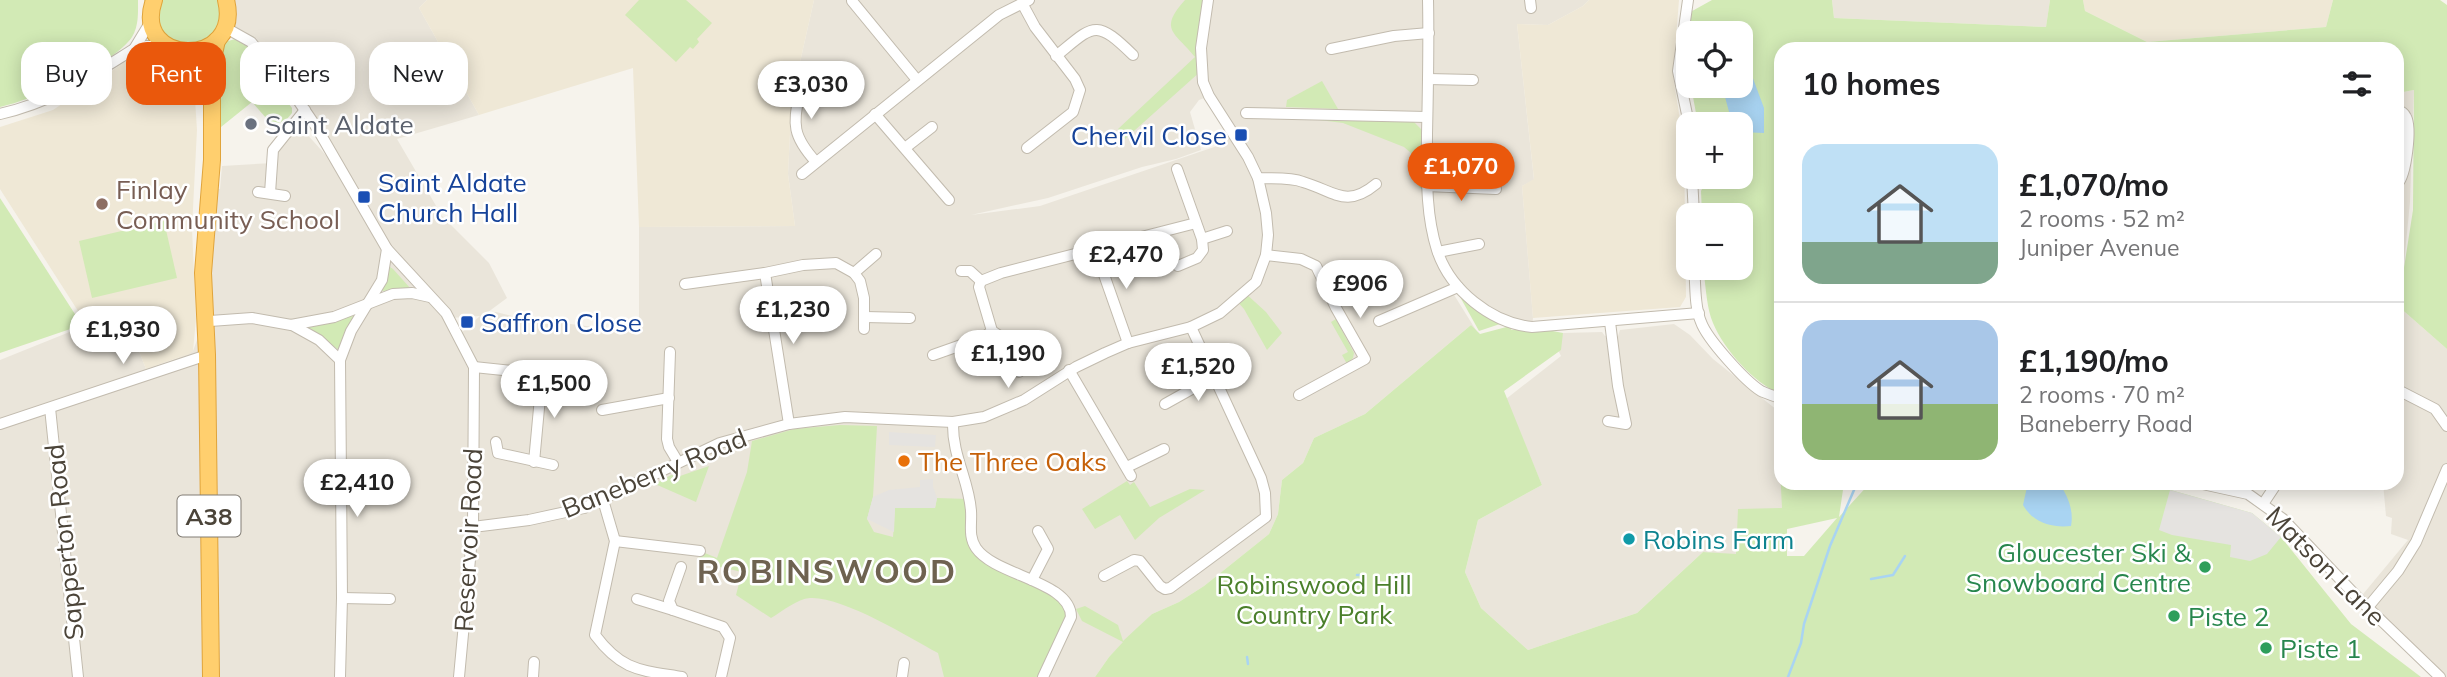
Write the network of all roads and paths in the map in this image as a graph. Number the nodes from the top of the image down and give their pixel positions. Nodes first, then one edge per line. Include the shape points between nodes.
1 (226, 0) edge
2 (1208, 0) edge
3 (1428, 0) edge
4 (1688, 0) edge
5 (153, 1) edge
6 (1026, 2) edge
7 (850, 3) edge
8 (151, 21) junction
9 (1429, 33) junction
10 (222, 34) junction
11 (138, 42) edge
12 (162, 42) edge
13 (212, 42) edge
14 (1331, 49) dead end
15 (126, 54) edge
16 (1133, 55) dead end
17 (1056, 56) junction
18 (1428, 79) junction
19 (917, 80) junction
20 (1472, 80) dead end
21 (801, 83) dead end
22 (210, 105) edge
23 (211, 109) junction
24 (304, 110) junction
25 (1687, 112) edge
26 (1247, 113) dead end
27 (0, 114) edge
28 (875, 114) junction
29 (2404, 115) edge
30 (1427, 117) junction
31 (932, 127) dead end
32 (905, 148) junction
33 (1027, 149) dead end
34 (816, 162) junction
35 (1177, 169) dead end
36 (802, 174) dead end
37 (2404, 174) edge
38 (1258, 178) junction
39 (1376, 184) dead end
40 (1427, 186) junction
41 (1496, 189) dead end
42 (285, 196) dead end
43 (949, 200) dead end
44 (1196, 223) junction
45 (1227, 232) dead end
46 (1202, 239) junction
47 (1479, 244) dead end
48 (387, 249) junction
49 (1095, 250) junction
50 (1438, 252) junction
51 (876, 254) dead end
52 (1266, 256) junction
53 (204, 261) junction
54 (1178, 266) dead end
55 (961, 271) dead end
56 (765, 273) junction
57 (855, 273) junction
58 (1695, 280) edge
59 (981, 281) junction
60 (685, 284) dead end
61 (1458, 287) junction
62 (433, 298) junction
63 (369, 302) junction
64 (1699, 313) junction
65 (864, 317) junction
66 (910, 318) dead end
67 (210, 320) junction
68 (1379, 321) dead end
69 (1610, 321) junction
70 (291, 325) junction
71 (1191, 327) junction
72 (864, 329) dead end
73 (992, 331) junction
74 (1128, 343) junction
75 (670, 352) dead end
76 (207, 355) junction
77 (933, 355) dead end
78 (341, 360) junction
79 (474, 367) junction
80 (1069, 370) junction
81 (1019, 372) dead end
82 (542, 376) junction
83 (1215, 376) junction
84 (589, 379) dead end
85 (2405, 389) edge
86 (1299, 395) dead end
87 (1774, 396) edge
88 (669, 398) junction
89 (1165, 404) dead end
90 (50, 408) junction
91 (603, 410) dead end
92 (1608, 421) dead end
93 (953, 422) junction
94 (0, 424) edge
95 (789, 424) junction
96 (2447, 426) edge
97 (496, 443) dead end
98 (1163, 449) dead end
99 (534, 462) junction
100 (678, 462) junction
101 (553, 465) dead end
102 (2447, 469) edge
103 (2230, 490) edge
104 (2272, 490) edge
105 (603, 500) junction
106 (2263, 504) junction
107 (473, 527) junction
108 (1038, 531) dead end
109 (615, 541) junction
110 (700, 551) dead end
111 (681, 567) dead end
112 (1104, 576) dead end
113 (1032, 580) junction
114 (342, 598) junction
115 (390, 599) dead end
116 (637, 599) dead end
117 (2368, 607) junction
118 (673, 610) junction
119 (733, 618) dead end
120 (723, 627) junction
121 (534, 662) dead end
122 (904, 663) dead end
123 (78, 677) edge
124 (211, 677) edge
125 (340, 677) edge
126 (459, 677) edge
127 (533, 677) edge
128 (682, 677) edge
129 (722, 677) edge
130 (902, 677) edge
131 (1043, 677) edge
132 (2440, 677) edge

1 - 10 highway, A38 via 229,12
2 - 38 street, Baneberry Road via 1200,48 1203,82
3 - 9 street
4 - 25 street via 1678,71
5 - 8 highway
6 - 17 street via 1035,27
6 - 19 street via 999,15
7 - 19 street
8 - 11 street
8 - 12 highway
9 - 14 street
9 - 18 street
10 - 13 highway
10 - 23 highway, A38 via 212,63
10 - 24 street, Reservoir Road via 251,43
15 - 27 street via 67,91
16 - 17 street via 1107,31 1095,29
17 - 33 street via 1080,90 1077,103 1073,112
18 - 20 street
18 - 30 street
19 - 28 street
21 - 34 street via 796,135
22 - 23 highway, A38
23 - 53 highway, A38
24 - 42 street via 273,150 264,193
24 - 48 street, Reservoir Road
26 - 30 street
28 - 32 street
28 - 34 street
29 - 37 street via 2408,126
30 - 40 street
31 - 32 street
32 - 43 street
34 - 36 street
35 - 44 street
38 - 39 street via 1301,181 1337,197 1363,195
38 - 52 street, Baneberry Road via 1266,213
40 - 41 street
40 - 50 street
44 - 46 street
44 - 49 street
45 - 46 street
46 - 54 street via 1203,250 1197,258
47 - 50 street
48 - 62 street, Reservoir Road
48 - 63 street via 382,281
49 - 59 street
49 - 74 street
50 - 61 street
51 - 57 street
52 - 71 street, Baneberry Road via 1256,282 1220,313
52 - 86 street via 1301,258 1316,266 1365,359
53 - 67 highway, A38
53 - 76 highway, A38
55 - 59 street via 970,271
56 - 57 street via 825,263
56 - 60 street
56 - 95 street
57 - 65 street via 864,298
58 - 64 street
59 - 73 street
61 - 68 street
61 - 69 street via 1484,310 1514,325
62 - 63 street via 404,293
62 - 79 street, Reservoir Road via 450,318
63 - 70 street via 334,317
63 - 78 street via 351,331
64 - 69 street
64 - 87 street via 1720,350 1763,392
65 - 66 street
65 - 72 street
67 - 70 street via 252,318
67 - 76 highway, A38
69 - 92 street via 1626,424
70 - 78 street via 319,340
71 - 74 street, Baneberry Road
71 - 83 street
73 - 77 street
73 - 81 street via 1006,340
74 - 80 street, Baneberry Road
75 - 88 street
76 - 90 street
76 - 124 highway, A38
78 - 114 street
79 - 82 street
79 - 107 street, Reservoir Road
80 - 93 street, Baneberry Road via 1005,409
80 - 98 street via 1129,472
82 - 84 street
82 - 99 street
83 - 89 street
83 - 112 street via 1261,478 1266,517 1170,588 1160,586 1140,561
85 - 96 street via 2435,409
88 - 91 street
88 - 100 street via 667,439
90 - 94 street
90 - 123 street, Sapperton Road
93 - 95 street, Baneberry Road via 858,417
93 - 113 street via 956,458 971,507 972,541 997,565
95 - 100 street, Baneberry Road via 742,435
97 - 99 street via 498,453
99 - 101 street
100 - 105 street, Baneberry Road
102 - 117 street via 2416,542
103 - 106 street, Matson Lane
104 - 106 street
105 - 107 street, Baneberry Road via 529,520
105 - 109 street
106 - 117 street, Matson Lane
107 - 126 street, Reservoir Road
108 - 113 street via 1048,549
109 - 110 street
109 - 128 street via 594,635 610,656 639,670
111 - 118 street via 668,601
113 - 131 street via 1063,598 1072,617
114 - 115 street
114 - 125 street
116 - 118 street
117 - 132 street, Matson Lane
118 - 120 street
119 - 120 street
120 - 129 street via 730,639
121 - 127 street
122 - 130 street

